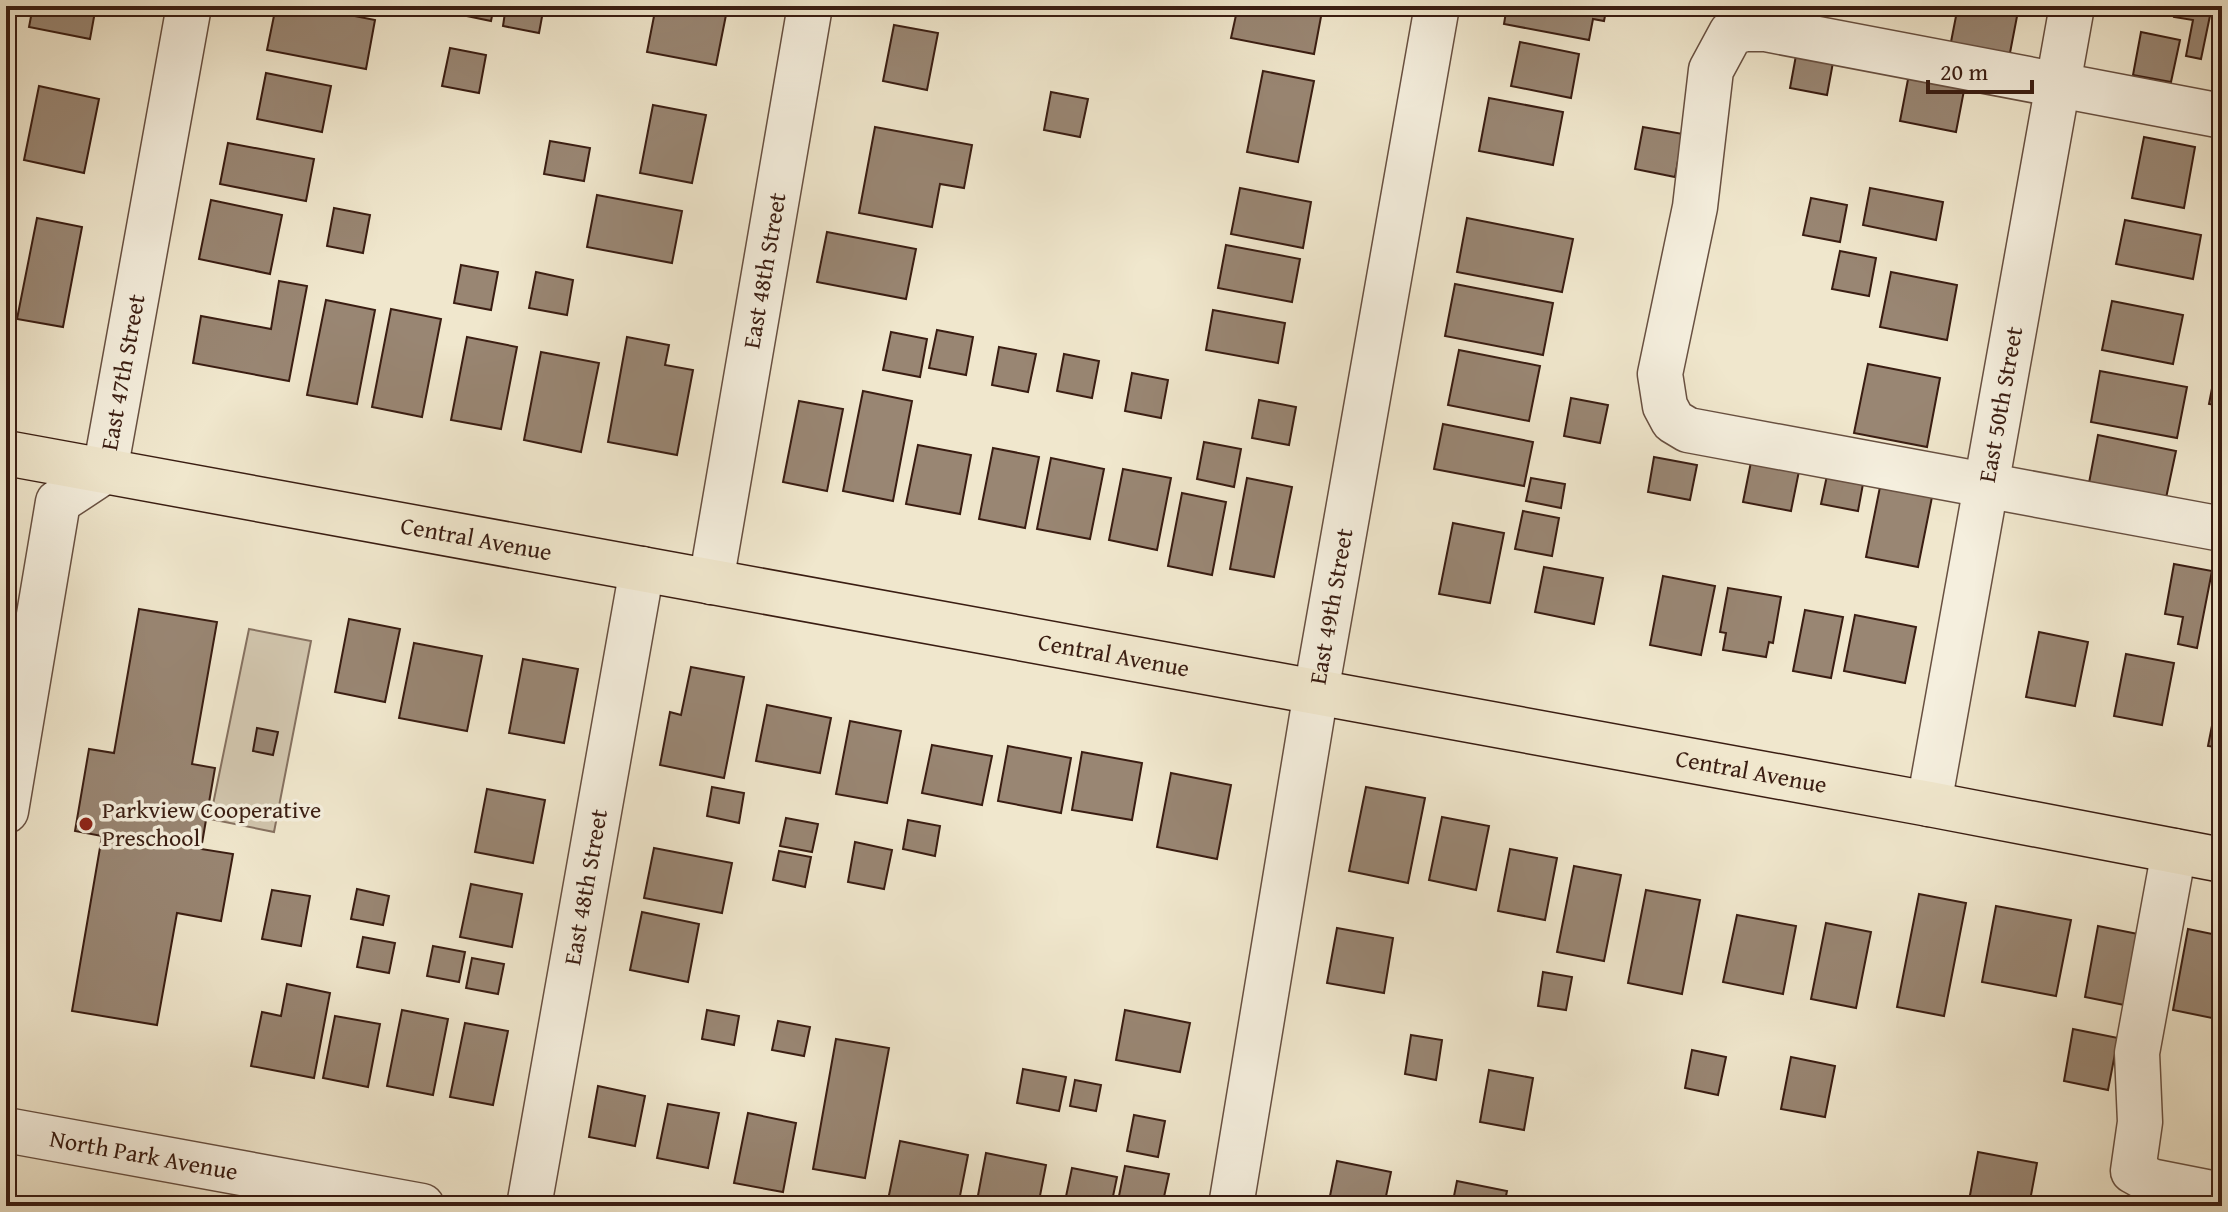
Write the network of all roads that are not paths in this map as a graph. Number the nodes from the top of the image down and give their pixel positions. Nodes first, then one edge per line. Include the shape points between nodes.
1 (189, 6) edge
2 (810, 6) edge
3 (1437, 6) edge
4 (2072, 6) edge
5 (2058, 83) junction
6 (2222, 116) edge
7 (6, 453) edge
8 (105, 471) junction
9 (1986, 484) junction
10 (2222, 529) edge
11 (642, 569) junction
12 (711, 582) junction
13 (1316, 692) junction
14 (1929, 804) junction
15 (6, 811) edge
16 (2174, 851) junction
17 (2222, 860) edge
18 (6, 1130) edge
19 (2222, 1195) edge
20 (422, 1206) edge
21 (529, 1206) edge
22 (1231, 1206) edge

1 - 8 street, East 47th Street
2 - 12 street, East 48th Street
3 - 13 street, East 49th Street
4 - 5 street, East 50th Street
5 - 6 street
5 - 9 street, East 50th Street
5 - 9 street via 1765,29 1731,33 1711,70 1695,207 1660,374 1673,421 1688,430
7 - 8 main road, Central Avenue
8 - 11 main road, Central Avenue
8 - 15 street, East 47th Street via 58,502
9 - 10 street
9 - 14 street, East 50th Street
11 - 12 main road, Central Avenue
11 - 21 street, East 48th Street
12 - 13 main road, Central Avenue
13 - 14 main road, Central Avenue
13 - 22 street, East 49th Street
14 - 16 main road, Central Avenue
16 - 17 main road, Central Avenue
16 - 19 street via 2137,1053 2140,1122 2133,1171 2151,1181
18 - 20 street, North Park Avenue

